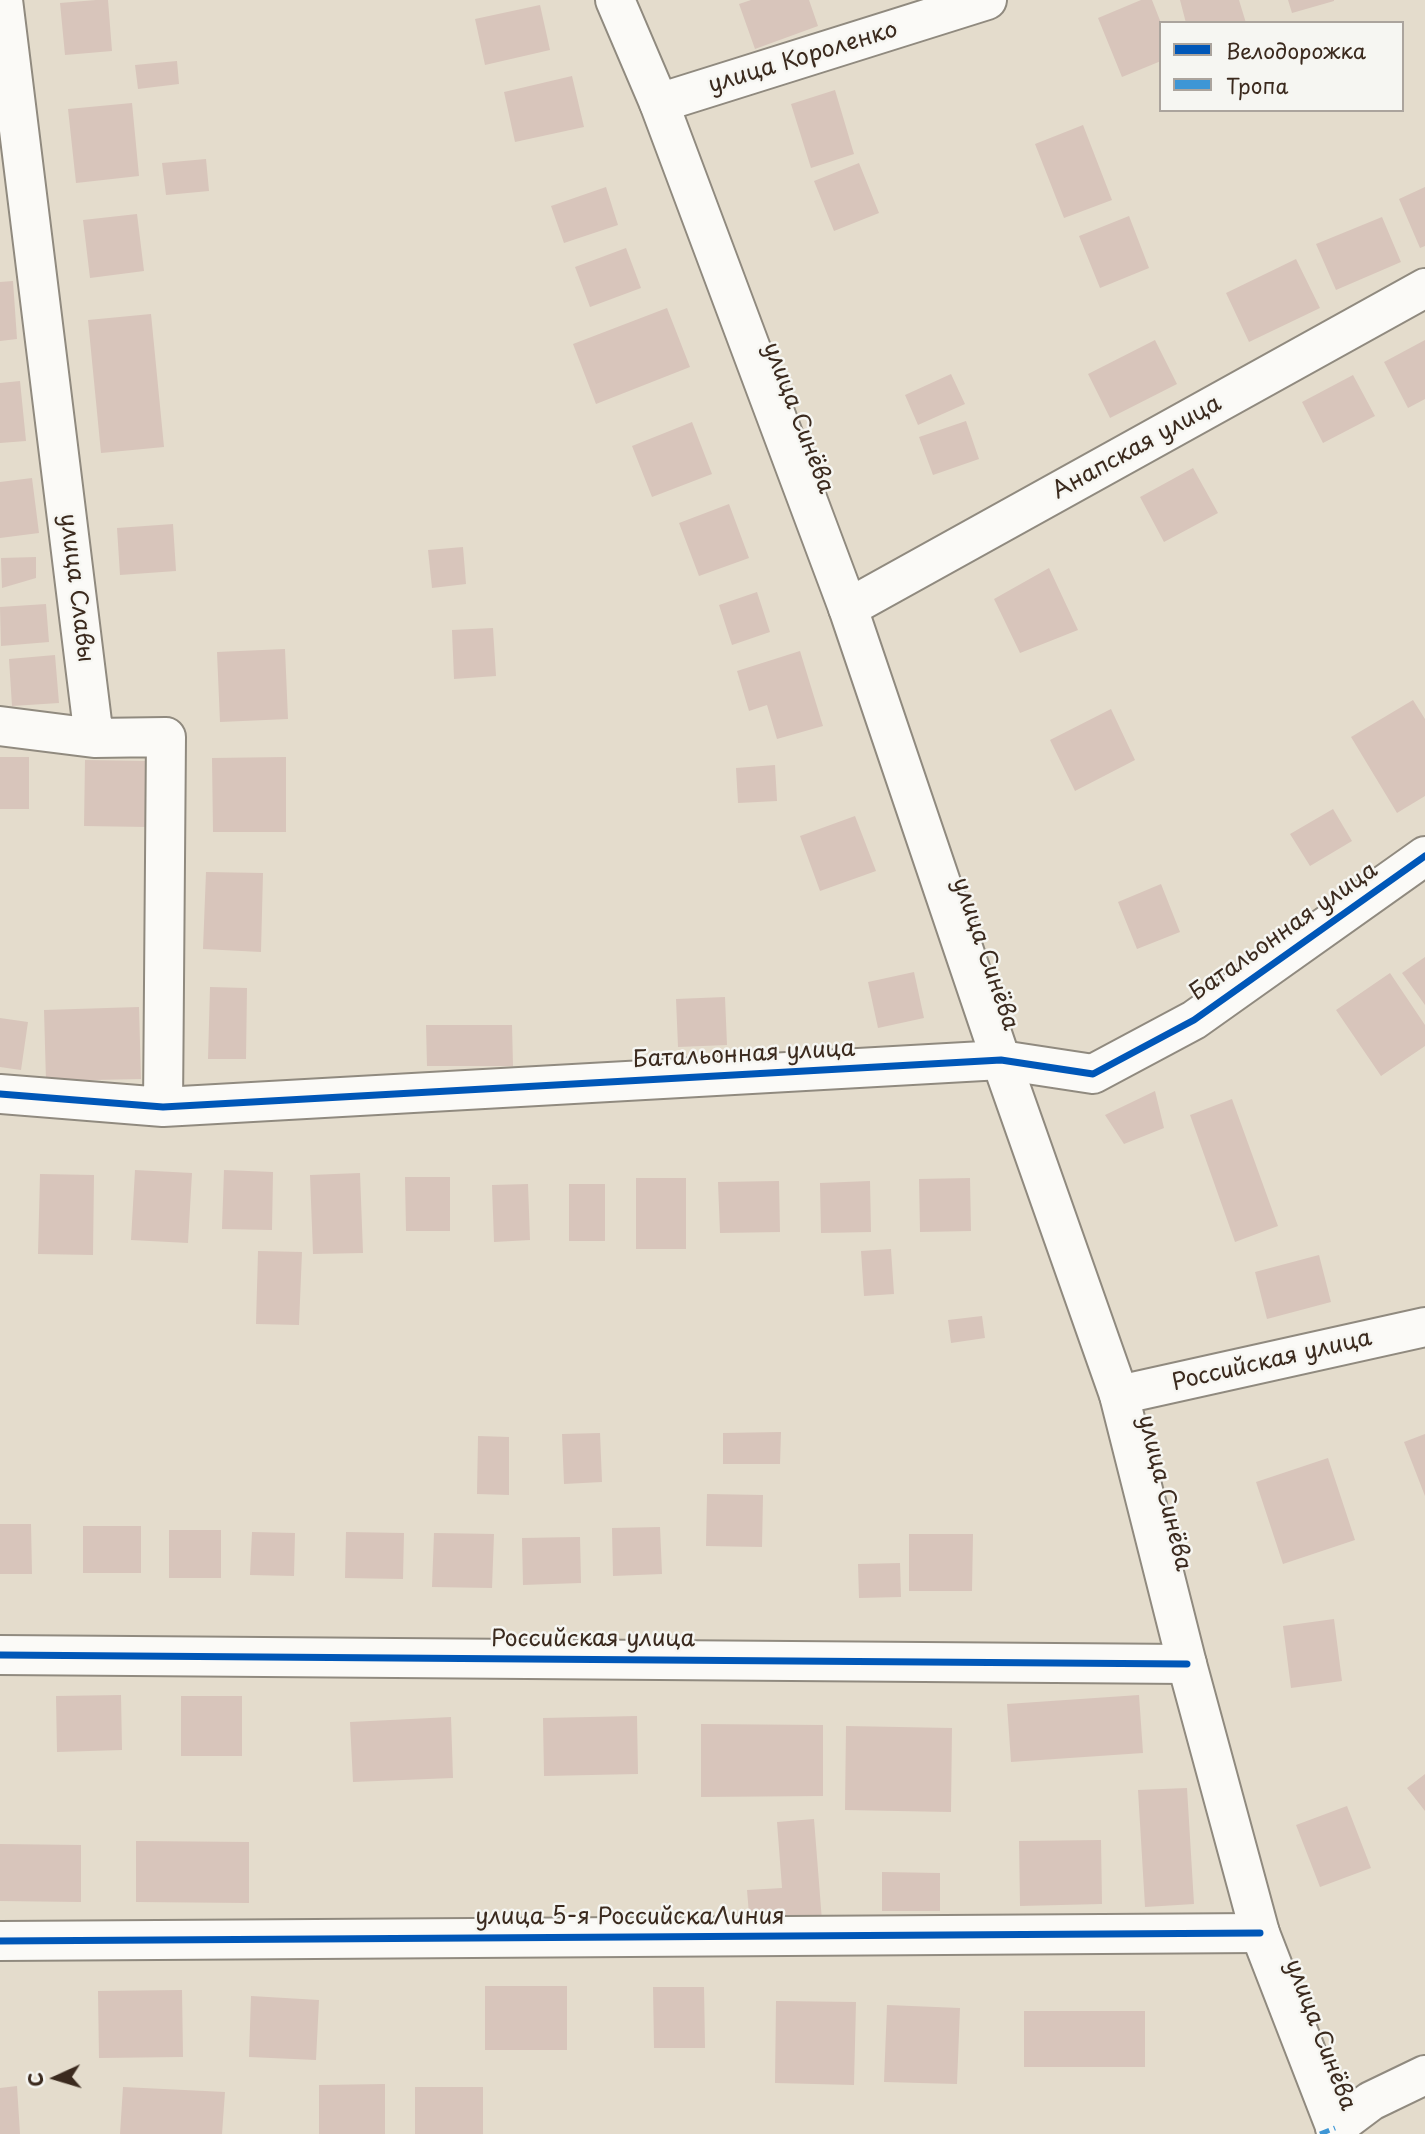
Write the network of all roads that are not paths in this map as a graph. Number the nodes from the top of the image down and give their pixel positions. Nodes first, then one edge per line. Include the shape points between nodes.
1 (3, 0) edge
2 (615, 0) edge
3 (987, 0) edge
4 (659, 103) junction
5 (1425, 288) edge
6 (848, 608) junction
7 (0, 726) edge
8 (94, 738) junction
9 (1425, 856) edge
10 (1001, 1060) junction
11 (0, 1094) edge
12 (163, 1107) junction
13 (1425, 1327) edge
14 (1119, 1395) junction
15 (0, 1656) edge
16 (1186, 1664) junction
17 (1260, 1933) junction
18 (0, 1941) edge
19 (1425, 2075) edge
20 (1336, 2131) edge

1 - 8 street, улица Славы
2 - 4 street, улица Синёва
3 - 4 street, улица Короленко
4 - 6 street, улица Синёва
5 - 6 street, Анапская улица
6 - 10 street, улица Синёва
7 - 8 street
8 - 12 street via 166,737
9 - 10 street, Батальонная улица via 1194,1020 1093,1074
10 - 12 street, Батальонная улица
10 - 14 street, улица Синёва
11 - 12 street, Батальонная улица
13 - 14 street, Российская улица
14 - 16 street, улица Синёва
15 - 16 street, Российская улица
16 - 17 street, улица Синёва
17 - 18 street, улица 5-я РоссийскаЛиния
17 - 20 street, улица Синёва
19 - 20 street via 1371,2101

